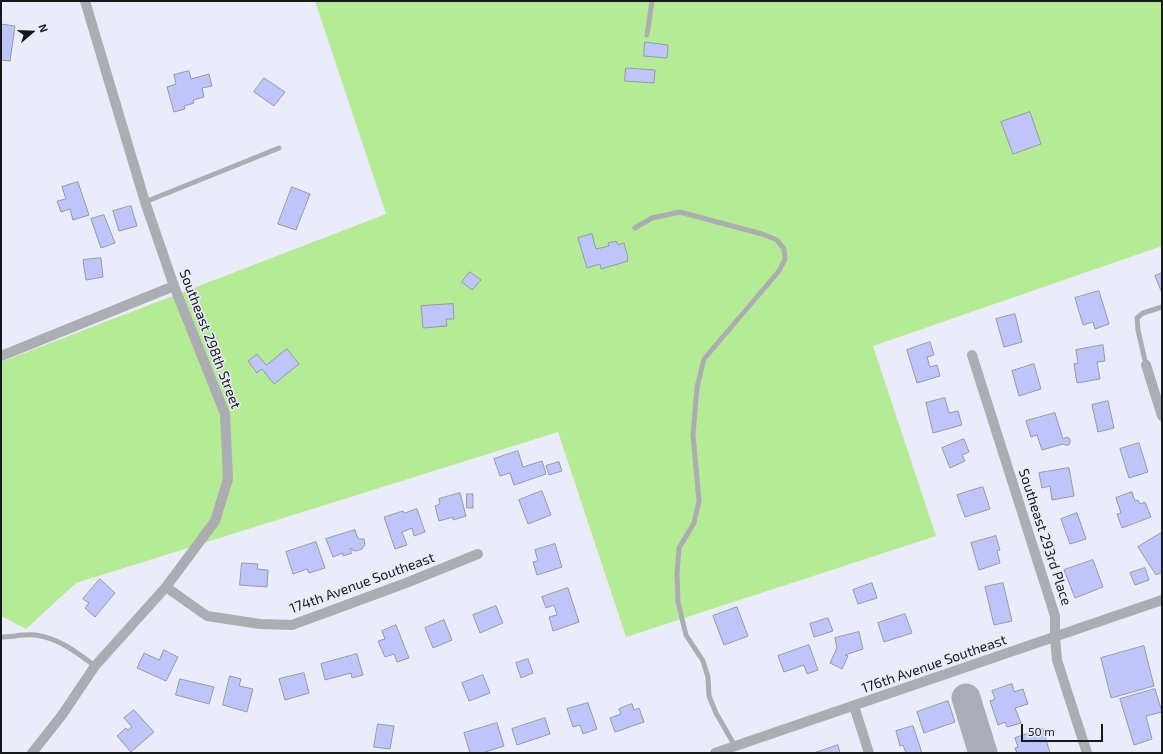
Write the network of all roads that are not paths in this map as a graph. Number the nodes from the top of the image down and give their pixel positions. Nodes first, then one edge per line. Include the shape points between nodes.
1 (85, 1) edge
2 (652, 1) edge
3 (647, 34) dead end
4 (279, 148) dead end
5 (145, 202) junction
6 (635, 228) dead end
7 (174, 286) junction
8 (1162, 307) edge
9 (972, 355) dead end
10 (1, 356) edge
11 (1146, 366) joint
12 (1162, 416) edge
13 (478, 554) dead end
14 (166, 586) junction
15 (1162, 600) edge
16 (1, 637) edge
17 (1055, 637) junction
18 (95, 666) junction
19 (854, 706) junction
20 (735, 746) junction
21 (32, 753) edge
22 (714, 753) edge
23 (869, 753) edge
24 (1087, 753) edge

1 - 5 street, Southeast 298th Street
2 - 3 lane
4 - 5 lane
5 - 7 street, Southeast 298th Street
6 - 20 lane via 652,218 680,212 762,234 777,240 784,249 785,259 779,271 704,359 697,387 693,435 699,501 694,523 679,548 678,602 686,635 703,661 708,677 709,696
7 - 10 street
7 - 14 street, Southeast 298th Street via 225,414 228,479 215,521
8 - 11 lane via 1143,313 1137,318
9 - 17 street, Southeast 293rd Place via 1056,616
11 - 12 street
13 - 14 street, 174th Avenue Southeast via 292,625 260,624 207,616
14 - 18 street, Southeast 298th Street
15 - 17 street, 176th Avenue Southeast
16 - 18 lane via 34,635 53,638
17 - 19 street, 176th Avenue Southeast
17 - 24 street, Southeast 293rd Place via 1057,660
18 - 21 street, Southeast 298th Street via 62,715
19 - 20 street, 176th Avenue Southeast
19 - 23 street
20 - 22 street, 176th Avenue Southeast

